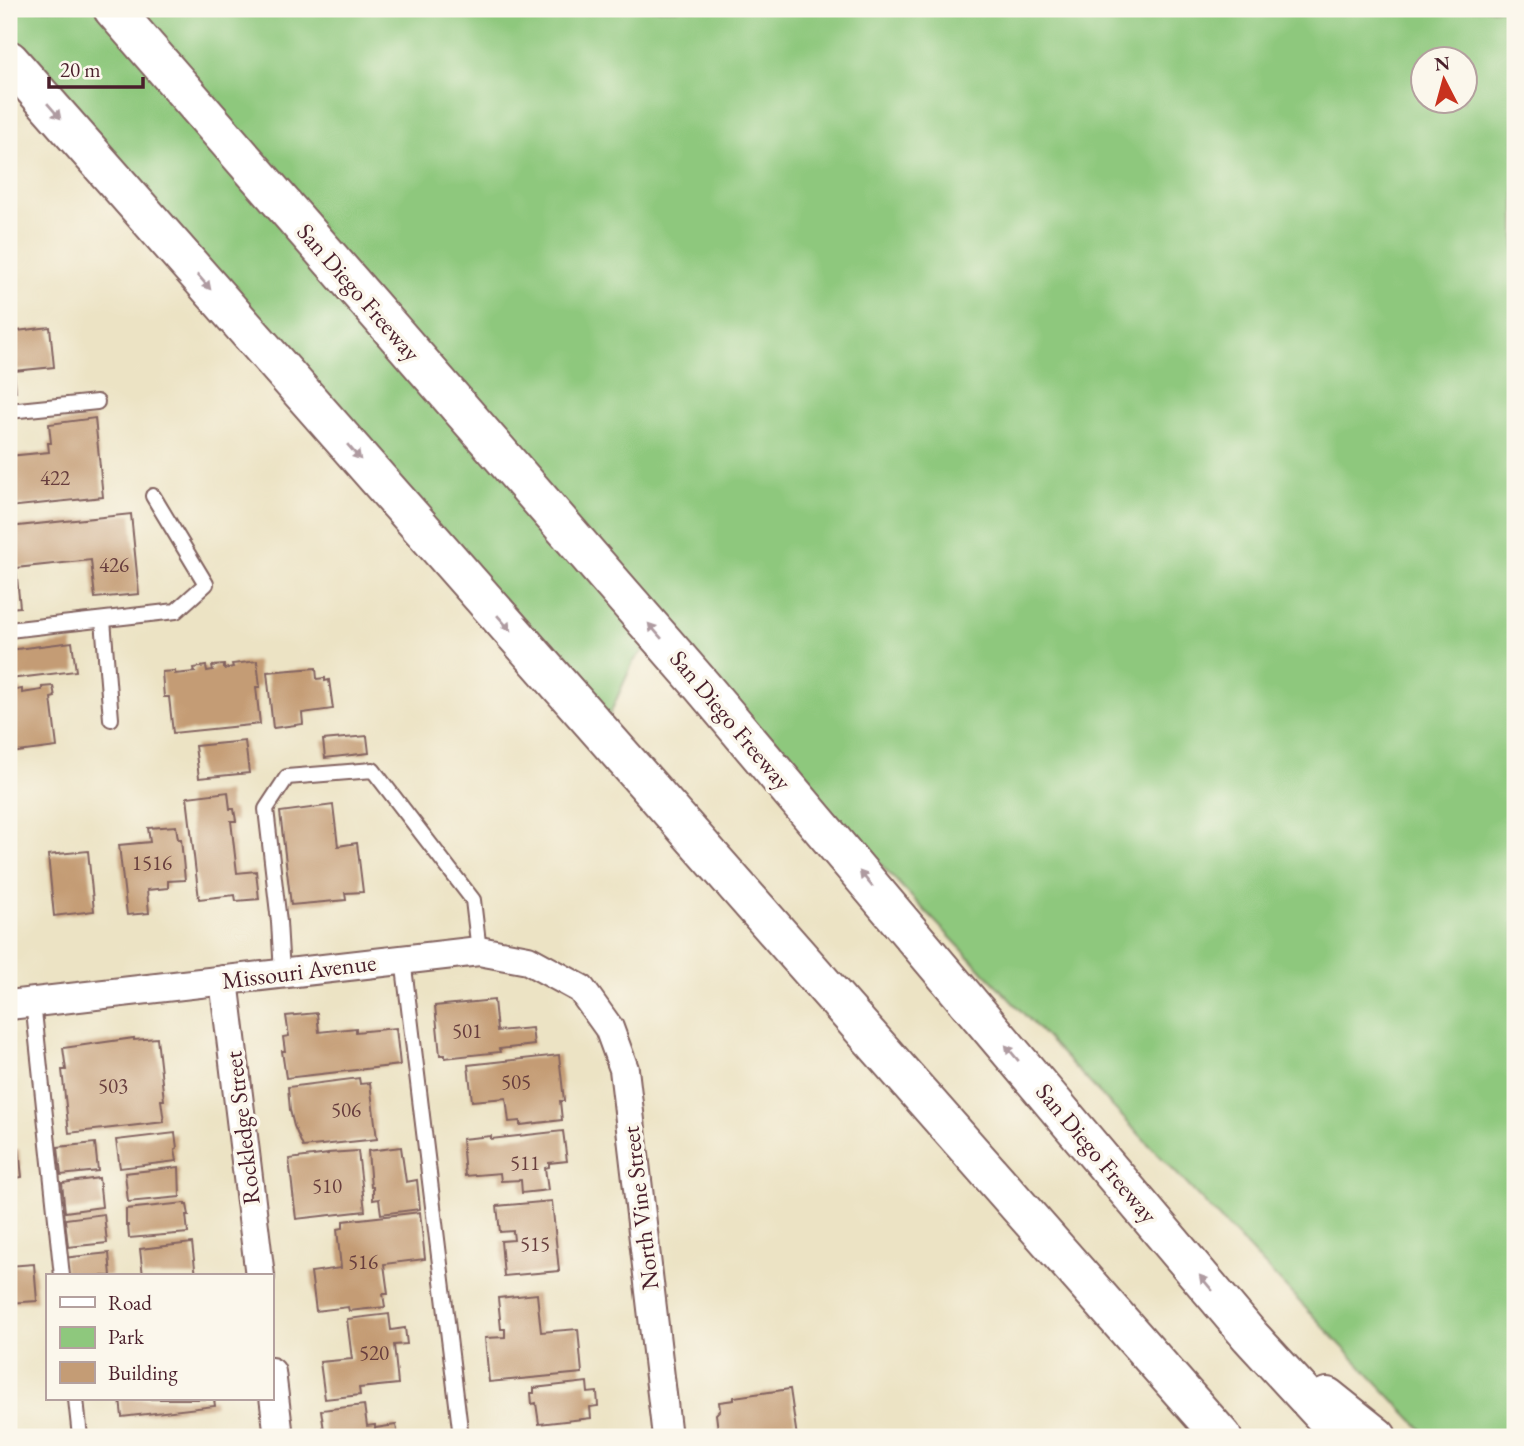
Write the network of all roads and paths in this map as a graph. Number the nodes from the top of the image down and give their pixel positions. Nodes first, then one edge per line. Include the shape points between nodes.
1 (113, 9) edge
2 (9, 60) edge
3 (97, 402) dead end
4 (9, 411) edge
5 (153, 496) dead end
6 (103, 620) junction
7 (9, 630) edge
8 (111, 719) dead end
9 (479, 951) junction
10 (403, 959) junction
11 (282, 973) junction
12 (224, 980) junction
13 (581, 989) joint
14 (21, 1003) edge
15 (62, 1274) edge
16 (260, 1274) edge
17 (1095, 1294) junction
18 (1250, 1336) junction
19 (273, 1388) edge
20 (76, 1400) edge
21 (80, 1437) edge
22 (279, 1437) edge
23 (461, 1437) edge
24 (667, 1437) edge
25 (1186, 1437) edge
26 (1222, 1437) edge
27 (1343, 1437) edge
28 (1377, 1437) edge

18 -> 1 highway, San Diego Freeway via 702,686
2 -> 17 highway
3 - 4 lane
5 - 6 lane via 206,584 176,611
6 - 7 lane
6 - 8 lane
9 - 10 street, Missouri Avenue
9 - 11 lane via 473,900 373,770 287,777 266,809
9 - 13 street, Missouri Avenue via 528,960
10 - 11 street, Missouri Avenue
10 - 23 lane
11 - 12 street, Missouri Avenue
12 - 14 street, Missouri Avenue
12 - 16 street, Rockledge Street
13 - 24 street, North Vine Street via 610,1028 624,1069
14 - 15 lane
17 - 25 highway
17 - 26 highway
18 - 27 highway, San Diego Freeway
18 - 28 highway
19 - 22 street
20 - 21 lane

